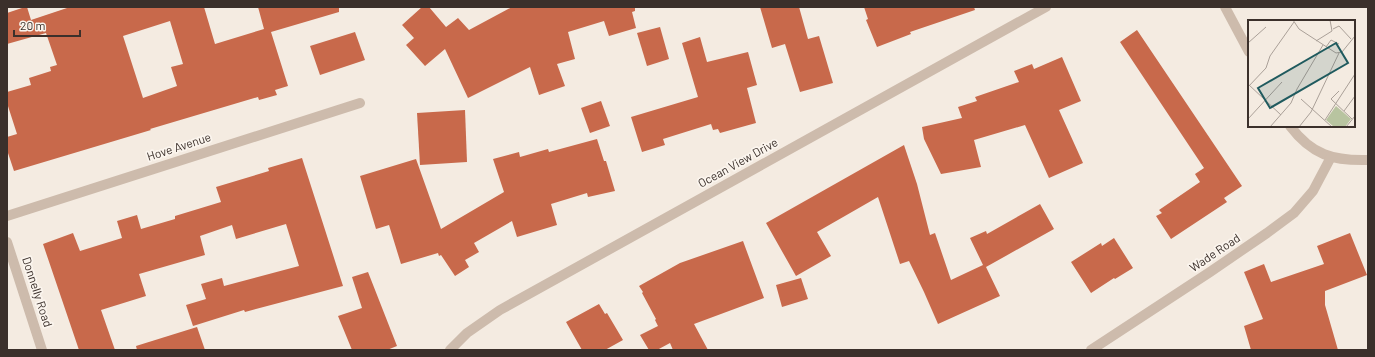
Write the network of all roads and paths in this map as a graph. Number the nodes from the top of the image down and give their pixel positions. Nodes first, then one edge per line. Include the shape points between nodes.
1 (1046, 7) edge
2 (1225, 7) edge
3 (1248, 50) edge
4 (360, 103) dead end
5 (1291, 127) edge
6 (1331, 157) junction
7 (1368, 160) edge
8 (7, 216) edge
9 (7, 242) edge
10 (42, 350) edge
11 (450, 350) edge
12 (1092, 350) edge

1 - 11 street, Ocean View Drive via 500,310 467,333
2 - 3 street
4 - 8 street, Hove Avenue
5 - 6 street via 1300,139
6 - 7 street
6 - 12 street, Wade Road via 1313,192 1294,213 1267,234
9 - 10 street, Donnelly Road

